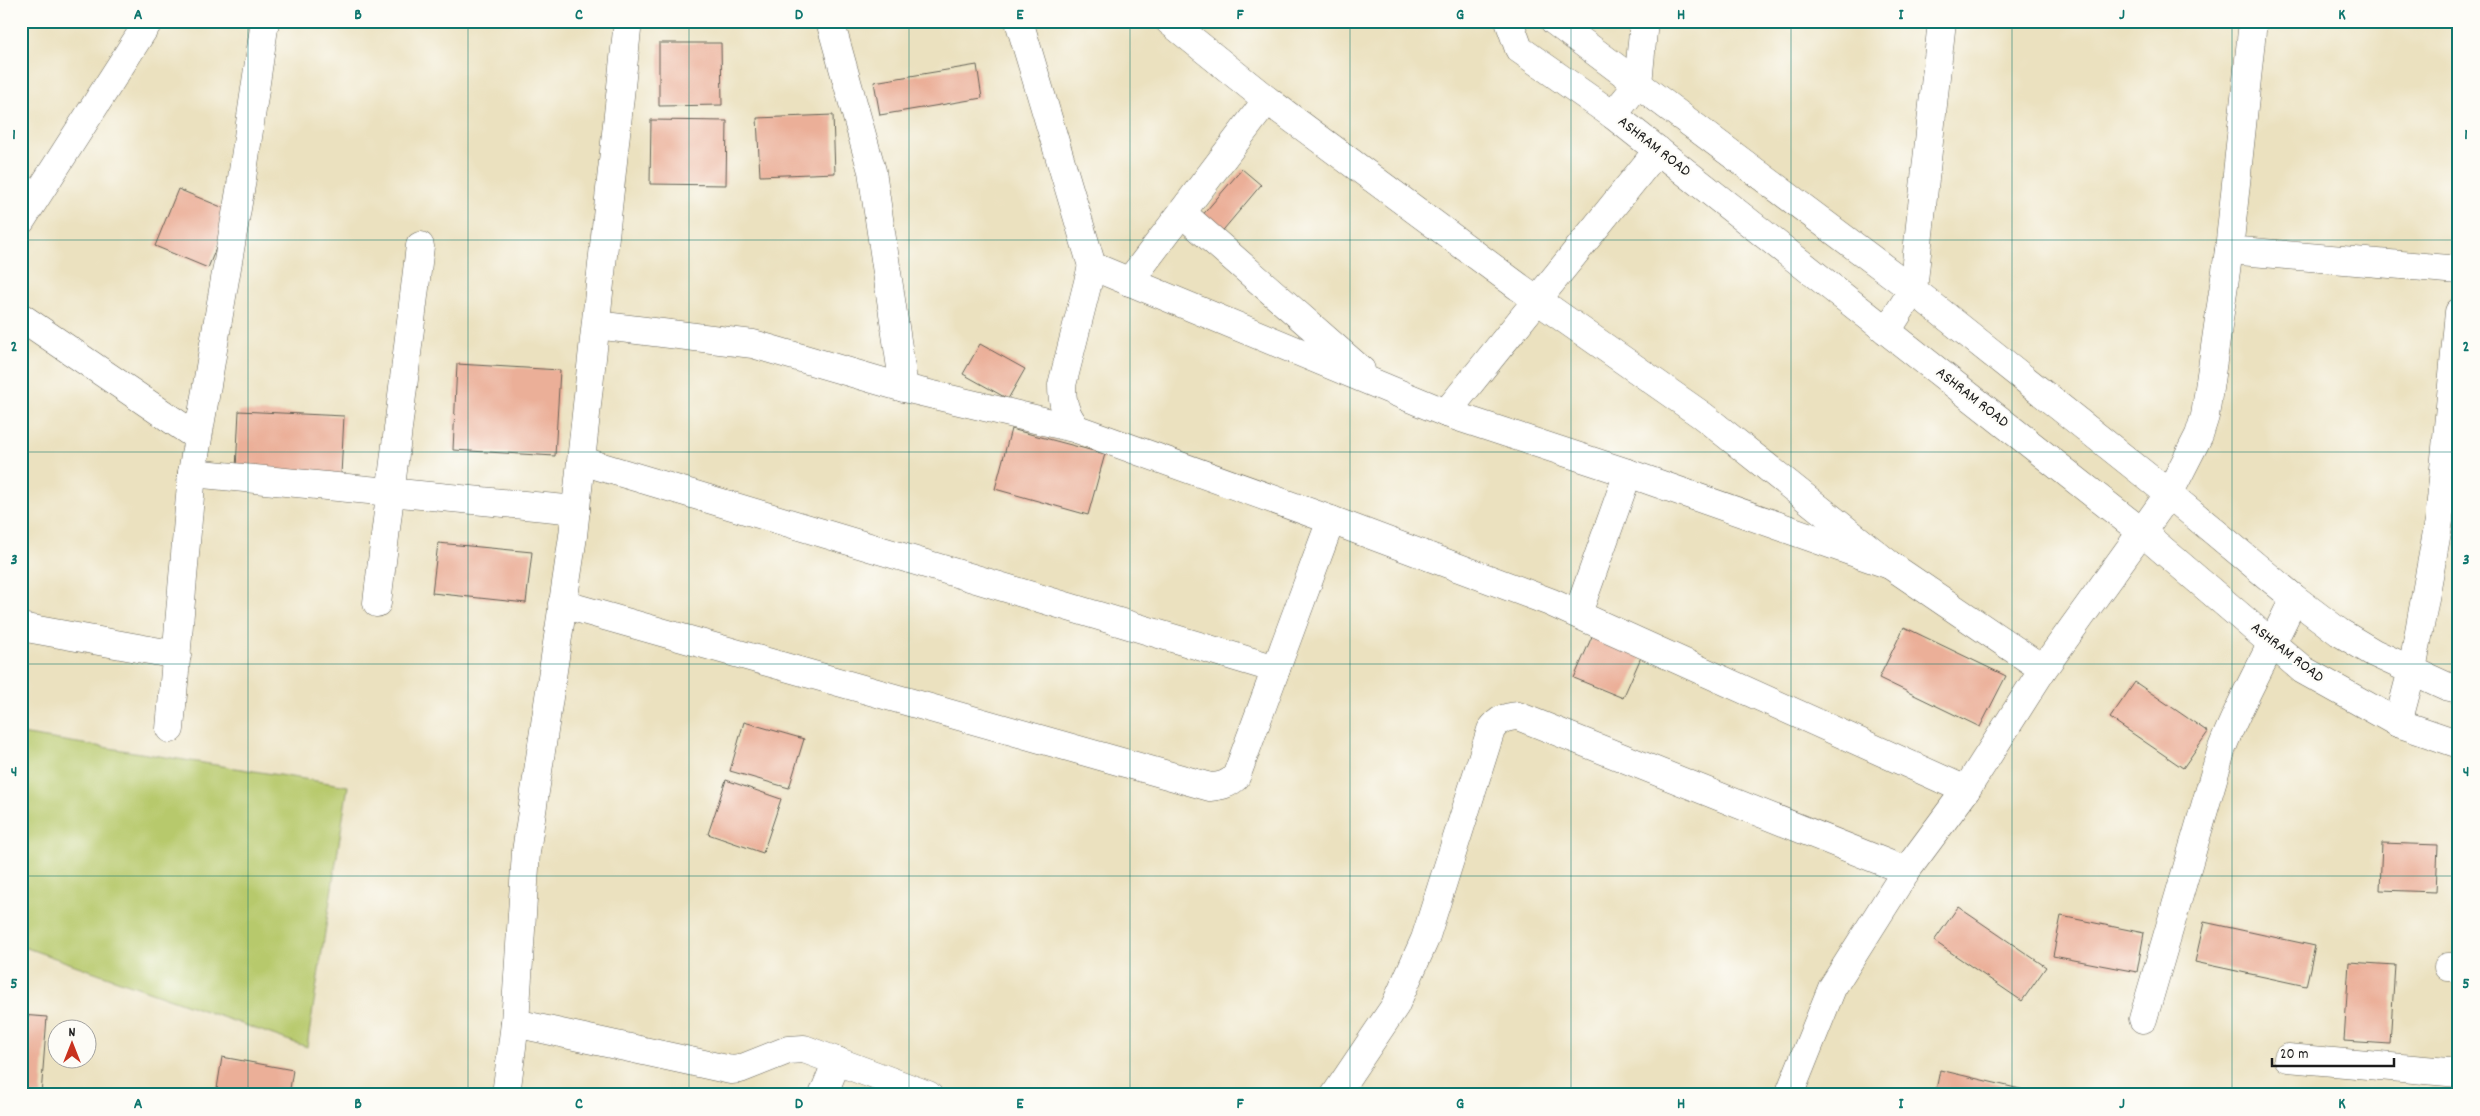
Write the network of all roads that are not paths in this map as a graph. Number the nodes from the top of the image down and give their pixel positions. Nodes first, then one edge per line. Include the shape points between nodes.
1 (149, 21) edge
2 (265, 21) edge
3 (628, 21) edge
4 (830, 21) edge
5 (1020, 21) edge
6 (1169, 21) edge
7 (1509, 21) edge
8 (1554, 21) edge
9 (1644, 21) edge
10 (1942, 21) edge
11 (2254, 21) edge
12 (1638, 84) junction
13 (1267, 100) junction
14 (1613, 114) junction
15 (1658, 150) junction
16 (1182, 213) junction
17 (21, 221) edge
18 (420, 246) dead end
19 (2229, 250) junction
20 (1092, 266) junction
21 (2459, 270) edge
22 (1129, 282) junction
23 (1913, 290) junction
24 (1537, 300) junction
25 (2459, 312) edge
26 (21, 317) edge
27 (596, 325) junction
28 (1887, 331) junction
29 (1377, 384) junction
30 (904, 388) junction
31 (1446, 413) junction
32 (1077, 429) junction
33 (197, 437) junction
34 (582, 461) junction
35 (192, 473) junction
36 (1628, 473) junction
37 (390, 492) junction
38 (2170, 494) junction
39 (576, 510) junction
40 (1331, 520) junction
41 (2449, 522) edge
42 (2143, 533) junction
43 (1890, 565) junction
44 (2294, 598) junction
45 (377, 603) dead end
46 (562, 604) junction
47 (1578, 613) junction
48 (21, 627) edge
49 (2274, 644) junction
50 (177, 655) junction
51 (1276, 669) junction
52 (2043, 669) junction
53 (2412, 670) junction
54 (2459, 689) edge
55 (2398, 723) junction
56 (170, 729) dead end
57 (2459, 744) edge
58 (1966, 790) junction
59 (1906, 871) junction
60 (2143, 1020) dead end
61 (515, 1023) junction
62 (2288, 1058) dead end
63 (837, 1061) junction
64 (2459, 1073) edge
65 (506, 1095) edge
66 (823, 1095) edge
67 (928, 1095) edge
68 (1335, 1095) edge
69 (1789, 1095) edge

1 - 17 street
2 - 33 street via 241,185
3 - 27 street
4 - 30 street via 872,171
5 - 20 street
6 - 13 street
7 - 14 street, ASHRAM ROAD via 1519,49
8 - 12 street
9 - 12 street
10 - 23 street
11 - 19 street
12 - 14 street
12 - 23 street
13 - 16 street
13 - 24 street
14 - 15 street, ASHRAM ROAD
15 - 24 street
15 - 28 street, ASHRAM ROAD
16 - 22 street
16 - 29 street
18 - 37 street
19 - 21 street
19 - 38 street via 2205,416
20 - 22 street
20 - 32 street via 1062,384 1062,404
22 - 29 street
23 - 28 street
23 - 38 street
24 - 31 street
24 - 43 street via 1703,416
25 - 41 street
26 - 33 street
27 - 30 street via 753,344
27 - 34 street
28 - 42 street, ASHRAM ROAD
29 - 31 street
30 - 32 street
31 - 36 street
32 - 40 street
33 - 35 street
34 - 39 street
34 - 51 street
35 - 37 street
35 - 50 street
36 - 43 street
36 - 47 street
37 - 39 street
37 - 45 street
38 - 42 street
38 - 44 street
39 - 46 street
40 - 47 street
40 - 51 street
41 - 53 street
42 - 49 street, ASHRAM ROAD
42 - 52 street
43 - 52 street
44 - 49 street
44 - 53 street via 2339,632
46 - 51 street via 1210,787 1227,785 1236,777
46 - 61 street via 526,852
47 - 58 street
48 - 50 street
49 - 55 street, ASHRAM ROAD via 2304,670
49 - 60 street via 2238,708 2222,748
50 - 56 street
52 - 58 street
53 - 54 street
53 - 55 street
55 - 57 street, ASHRAM ROAD
58 - 59 street
59 - 68 street via 1518,716 1506,717 1491,730 1412,971 1395,1006
59 - 69 street via 1832,988
61 - 63 street via 731,1070 796,1049
61 - 65 street
62 - 64 street
63 - 66 street
63 - 67 street

